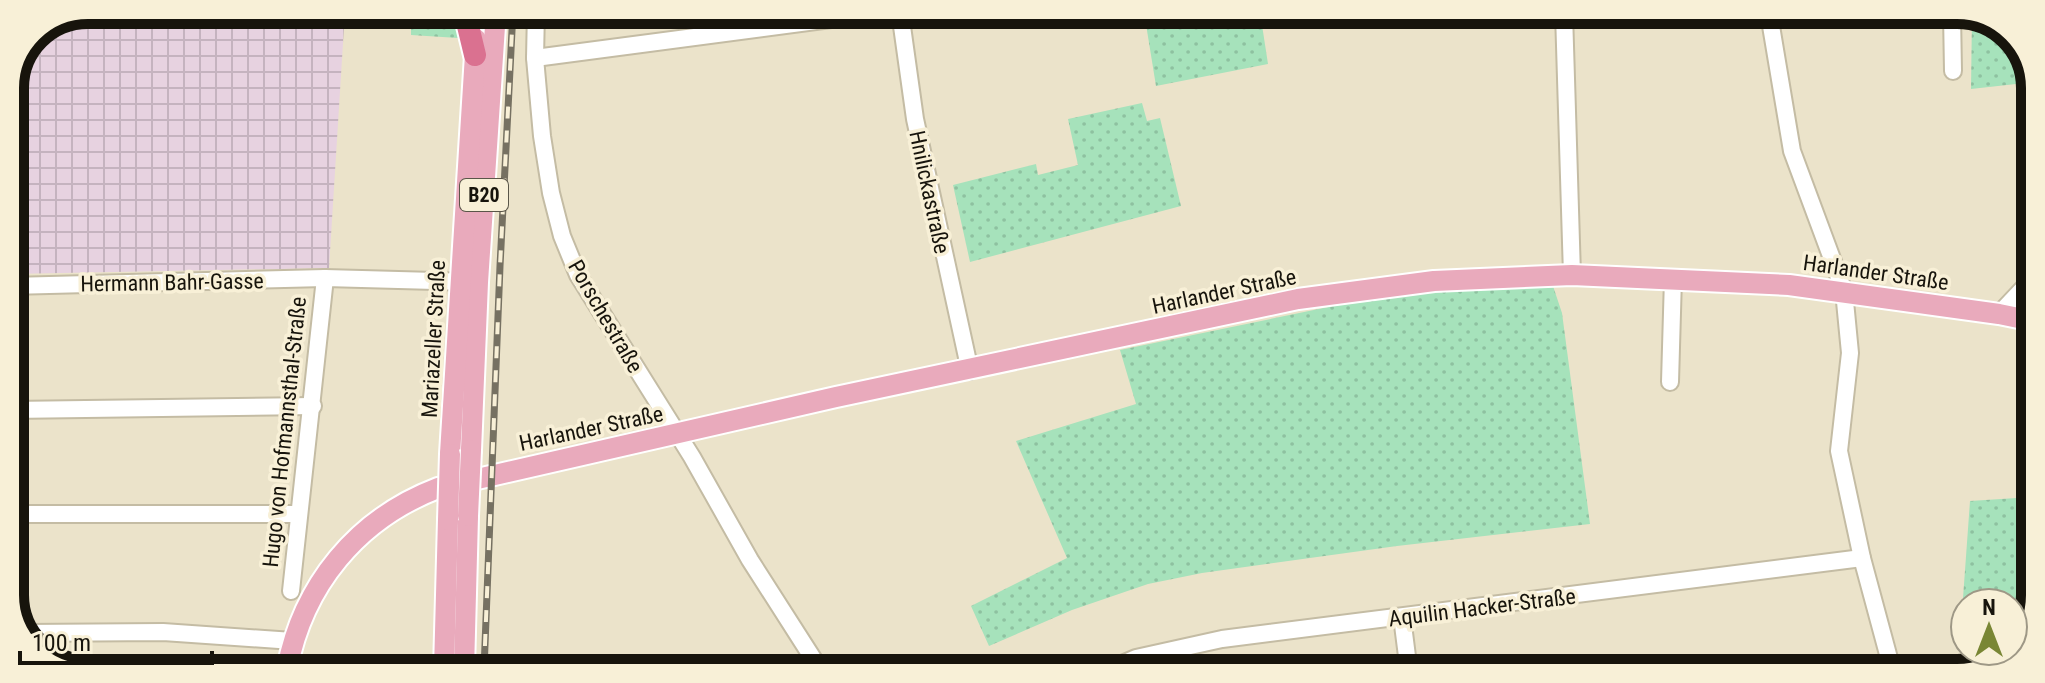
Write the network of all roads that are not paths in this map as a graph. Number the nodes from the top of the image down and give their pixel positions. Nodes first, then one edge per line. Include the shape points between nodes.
1 (468, 24) edge
2 (477, 24) edge
3 (495, 24) edge
4 (536, 24) edge
5 (793, 24) edge
6 (902, 24) edge
7 (1564, 24) edge
8 (1771, 24) edge
9 (1952, 24) edge
10 (475, 55) junction
11 (535, 58) junction
12 (1953, 71) dead end
13 (1572, 275) junction
14 (325, 278) junction
15 (1673, 278) junction
16 (469, 281) junction
17 (24, 286) edge
18 (1844, 291) junction
19 (2021, 291) edge
20 (1999, 314) junction
21 (2021, 319) edge
22 (970, 371) junction
23 (1670, 382) dead end
24 (313, 406) junction
25 (24, 410) edge
26 (677, 433) junction
27 (24, 514) edge
28 (299, 514) junction
29 (458, 518) junction
30 (1862, 558) junction
31 (291, 591) dead end
32 (1402, 617) junction
33 (36, 633) edge
34 (293, 641) junction
35 (289, 659) edge
36 (445, 659) edge
37 (464, 659) edge
38 (813, 659) edge
39 (1134, 659) edge
40 (1407, 659) edge
41 (1889, 659) edge

1 - 10 highway
2 - 10 main road, Mariazeller Straße / B20
3 - 16 main road, Mariazeller Straße / B20
4 - 11 street, Porschestraße
5 - 11 street
6 - 22 street, Hnilickastraße via 915,119
7 - 13 street
8 - 18 street via 1792,151
9 - 12 street
10 - 16 main road, Mariazeller Straße / B20
11 - 26 street, Porschestraße via 542,136 562,236 578,275
13 - 15 main road, Harlander Straße
13 - 22 main road, Harlander Straße via 1434,281 1324,294
14 - 16 street, Hermann Bahr-Gasse
14 - 17 street, Hermann Bahr-Gasse
14 - 24 street, Hugo von Hofmannsthal-Straße
15 - 18 main road, Harlander Straße
15 - 23 street
16 - 29 main road, Mariazeller Straße / B20, bridge
18 - 20 main road, Harlander Straße
18 - 30 street via 1850,353 1839,451
19 - 20 street
20 - 21 main road, Harlander Straße
22 - 26 main road, Harlander Straße
24 - 25 street
24 - 28 street, Hugo von Hofmannsthal-Straße
26 - 34 main road, Harlander Straße via 438,488 389,513 356,538 318,585
26 - 38 street, Porschestraße
27 - 28 street
28 - 31 street, Hugo von Hofmannsthal-Straße
29 - 36 main road, Mariazeller Straße / B20
29 - 37 main road, Mariazeller Straße / B20
30 - 32 street, Aquilin Hacker-Straße
30 - 41 street
32 - 39 street, Aquilin Hacker-Straße via 1222,639
32 - 40 street
33 - 34 street via 163,632
34 - 35 main road

